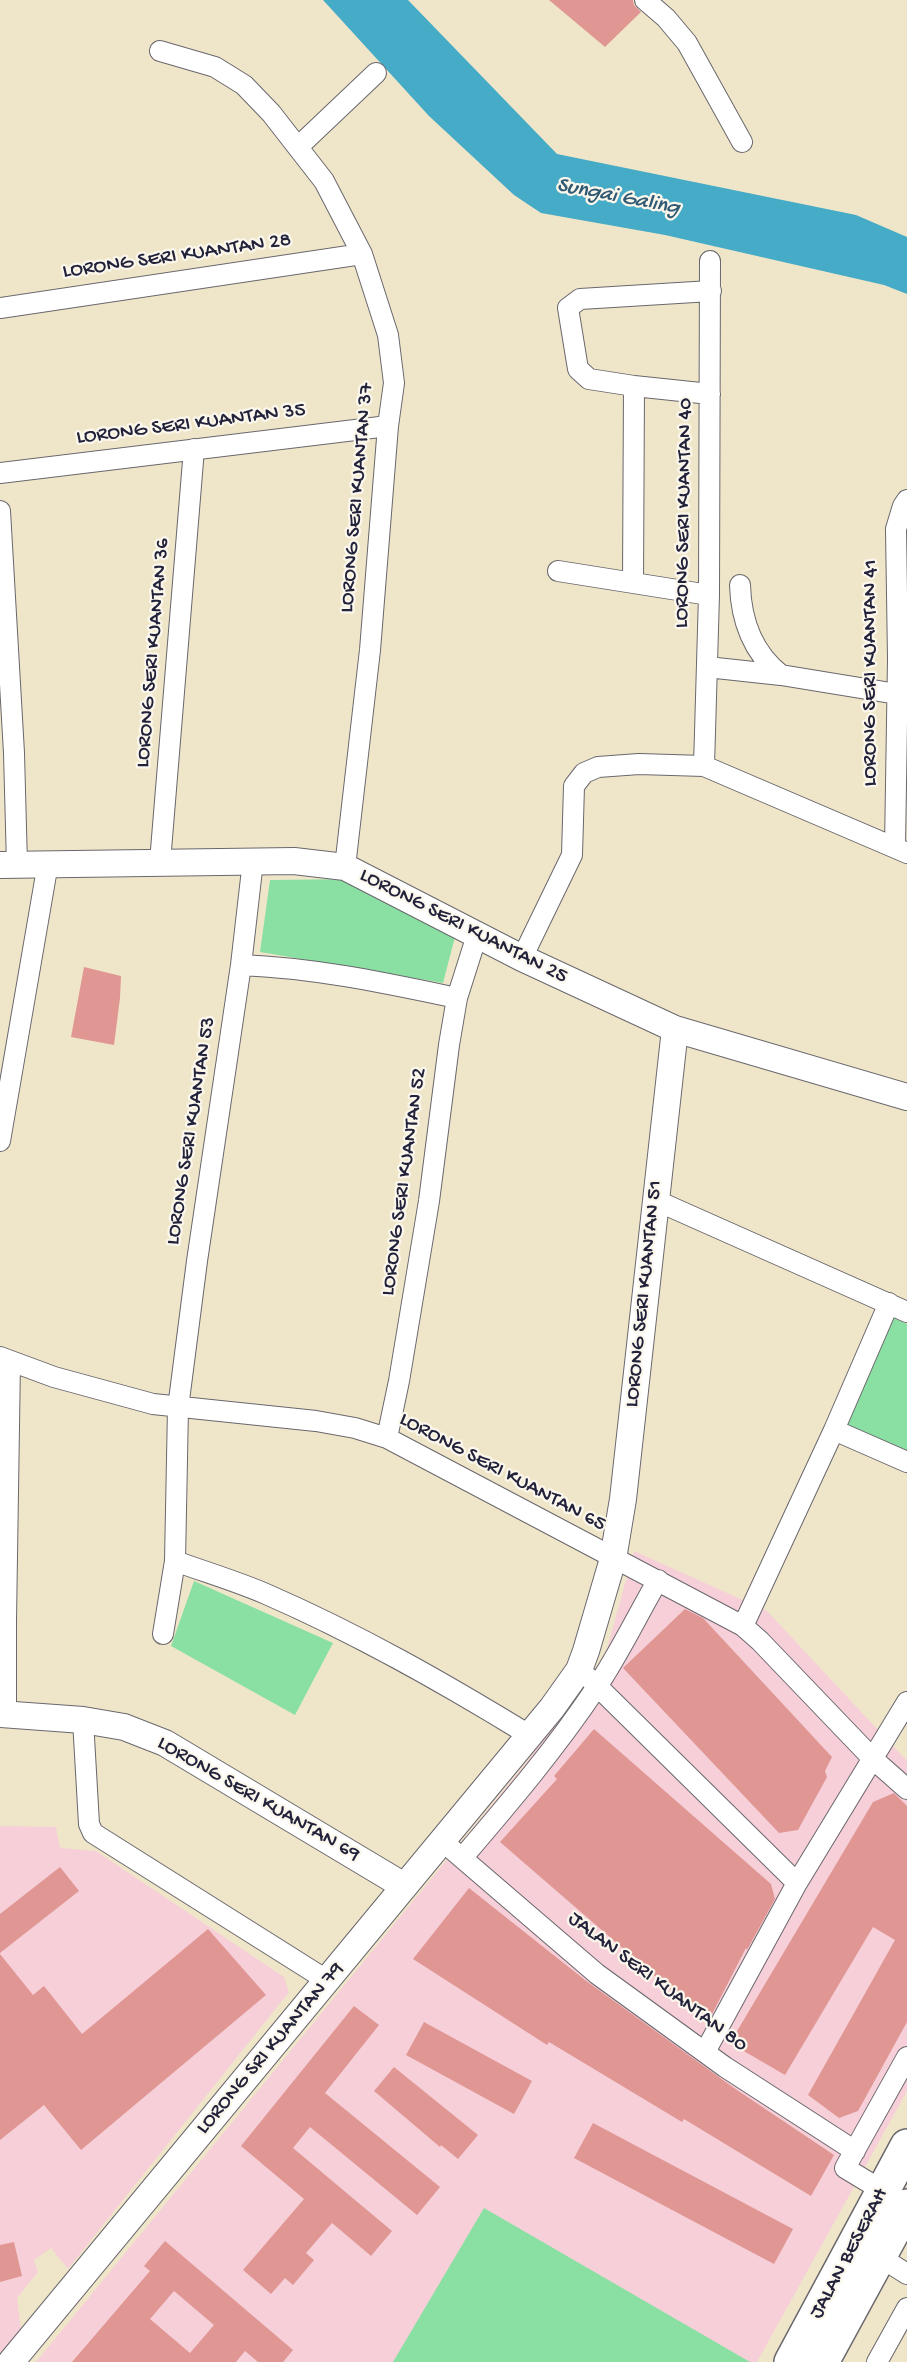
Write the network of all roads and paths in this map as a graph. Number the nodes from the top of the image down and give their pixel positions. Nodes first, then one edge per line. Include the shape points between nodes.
1 (645, 0) edge
2 (160, 51) dead end
3 (376, 73) dead end
4 (742, 142) dead end
5 (298, 147) junction
6 (362, 254) junction
7 (710, 261) dead end
8 (711, 291) junction
9 (0, 308) edge
10 (634, 386) junction
11 (710, 394) junction
12 (387, 426) junction
13 (195, 449) junction
14 (0, 473) edge
15 (907, 500) edge
16 (0, 512) edge
17 (558, 571) dead end
18 (633, 582) junction
19 (740, 585) dead end
20 (709, 595) junction
21 (4, 656) edge
22 (902, 661) edge
23 (707, 667) junction
24 (781, 675) junction
25 (897, 694) junction
26 (704, 766) junction
27 (901, 850) edge
28 (253, 861) junction
29 (160, 862) junction
30 (48, 863) junction
31 (9, 865) edge
32 (345, 867) junction
33 (477, 935) junction
34 (522, 958) junction
35 (241, 965) junction
36 (457, 998) junction
37 (675, 1029) junction
38 (907, 1097) edge
39 (0, 1142) edge
40 (655, 1200) junction
41 (889, 1303) junction
42 (907, 1312) edge
43 (5, 1359) edge
44 (178, 1408) junction
45 (834, 1430) junction
46 (387, 1438) junction
47 (907, 1462) edge
48 (613, 1559) junction
49 (175, 1561) junction
50 (658, 1580) junction
51 (743, 1626) junction
52 (164, 1634) dead end
53 (588, 1678) junction
54 (907, 1702) edge
55 (3, 1714) edge
56 (83, 1720) junction
57 (529, 1735) junction
58 (898, 1736) edge
59 (873, 1759) junction
60 (907, 1789) edge
61 (441, 1840) junction
62 (463, 1857) junction
63 (797, 1883) junction
64 (404, 1886) junction
65 (328, 1981) junction
66 (705, 2052) junction
67 (907, 2057) edge
68 (907, 2146) edge
69 (855, 2151) junction
70 (895, 2198) edge
71 (880, 2257) junction
72 (907, 2274) edge
73 (907, 2308) edge
74 (11, 2362) edge
75 (791, 2362) edge
76 (822, 2362) edge
77 (877, 2362) edge

1 - 4 street via 687,43
2 - 5 street, LORONG SERI KUANTAN 37 via 215,67 244,85
3 - 5 street
5 - 6 street, LORONG SERI KUANTAN 37 via 324,181
6 - 9 street, LORONG SERI KUANTAN 28
6 - 12 street, LORONG SERI KUANTAN 37 via 388,335 393,383
7 - 8 street, LORONG SERI KUANTAN 40
8 - 10 street via 580,298 568,308 578,369 589,380
8 - 11 street, LORONG SERI KUANTAN 40
10 - 11 street
10 - 18 street
11 - 20 street, LORONG SERI KUANTAN 40
12 - 13 street, LORONG SERI KUANTAN 35
12 - 32 street, LORONG SERI KUANTAN 37 via 370,650
13 - 14 street, LORONG SERI KUANTAN 35
13 - 29 street, LORONG SERI KUANTAN 36
15 - 22 street, LORONG SERI KUANTAN 41 via 896,529
16 - 21 street
17 - 18 street
18 - 20 street
19 - 24 street via 740,608 755,645 768,665
20 - 23 street, LORONG SERI KUANTAN 40
21 - 31 street
22 - 25 street, LORONG SERI KUANTAN 41
23 - 24 street
23 - 26 street, LORONG SERI KUANTAN 40
24 - 25 street
25 - 27 street, LORONG SERI KUANTAN 41
26 - 27 street
26 - 34 street via 639,764 598,767 585,773 574,786 572,855
28 - 29 street, LORONG SERI KUANTAN 25
28 - 32 street, LORONG SERI KUANTAN 25
28 - 35 street, LORONG SERI KUANTAN 53
29 - 30 street, LORONG SERI KUANTAN 25
30 - 31 street, LORONG SERI KUANTAN 25
30 - 39 street
32 - 33 street, LORONG SERI KUANTAN 25
33 - 34 street, LORONG SERI KUANTAN 25
33 - 36 street, LORONG SERI KUANTAN 52
34 - 37 street, LORONG SERI KUANTAN 25
35 - 36 street via 355,976
35 - 44 street, LORONG SERI KUANTAN 53
36 - 46 street, LORONG SERI KUANTAN 52 via 429,1201
37 - 38 street, LORONG SERI KUANTAN 25
37 - 40 street, LORONG SERI KUANTAN 51
40 - 41 street
40 - 48 street, LORONG SERI KUANTAN 51
41 - 42 street
41 - 45 street
43 - 44 street, LORONG SERI KUANTAN 65 via 115,1395
43 - 55 street
44 - 46 street, LORONG SERI KUANTAN 65 via 316,1421
44 - 49 street, LORONG SERI KUANTAN 53
45 - 47 street
45 - 51 street
46 - 48 street, LORONG SERI KUANTAN 65
48 - 50 street, LORONG SERI KUANTAN 65
48 - 53 street, LORONG SERI KUANTAN 51
49 - 52 street, LORONG SERI KUANTAN 53
49 - 57 street via 265,1593 359,1637 437,1678
50 - 51 street, LORONG SERI KUANTAN 65
50 - 53 street
51 - 59 street, LORONG SERI KUANTAN 65
53 - 57 street, LORONG SRI KUANTAN 79 via 558,1700
53 - 62 street via 535,1772
53 - 63 street
54 - 58 street
55 - 56 street, LORONG SERI KUANTAN 69
56 - 64 street, LORONG SERI KUANTAN 69 via 124,1727 165,1743
56 - 65 street via 89,1824 93,1833
57 - 61 street, LORONG SRI KUANTAN 79
58 - 59 street
59 - 60 street, LORONG SERI KUANTAN 65
59 - 63 street
61 - 62 street, JALAN SERI KUANTAN 80
61 - 64 street, LORONG SRI KUANTAN 79
62 - 66 street, JALAN SERI KUANTAN 80 via 597,1974
63 - 66 street
64 - 65 street, LORONG SRI KUANTAN 79
65 - 74 street, LORONG SRI KUANTAN 79
66 - 69 street, JALAN SERI KUANTAN 80
67 - 69 street
68 - 70 highway, JALAN BESERAH
69 - 70 street via 845,2168
70 - 71 highway, JALAN BESERAH
70 - 75 highway, JALAN BESERAH
71 - 72 street
71 - 76 highway, JALAN BESERAH
73 - 77 street

